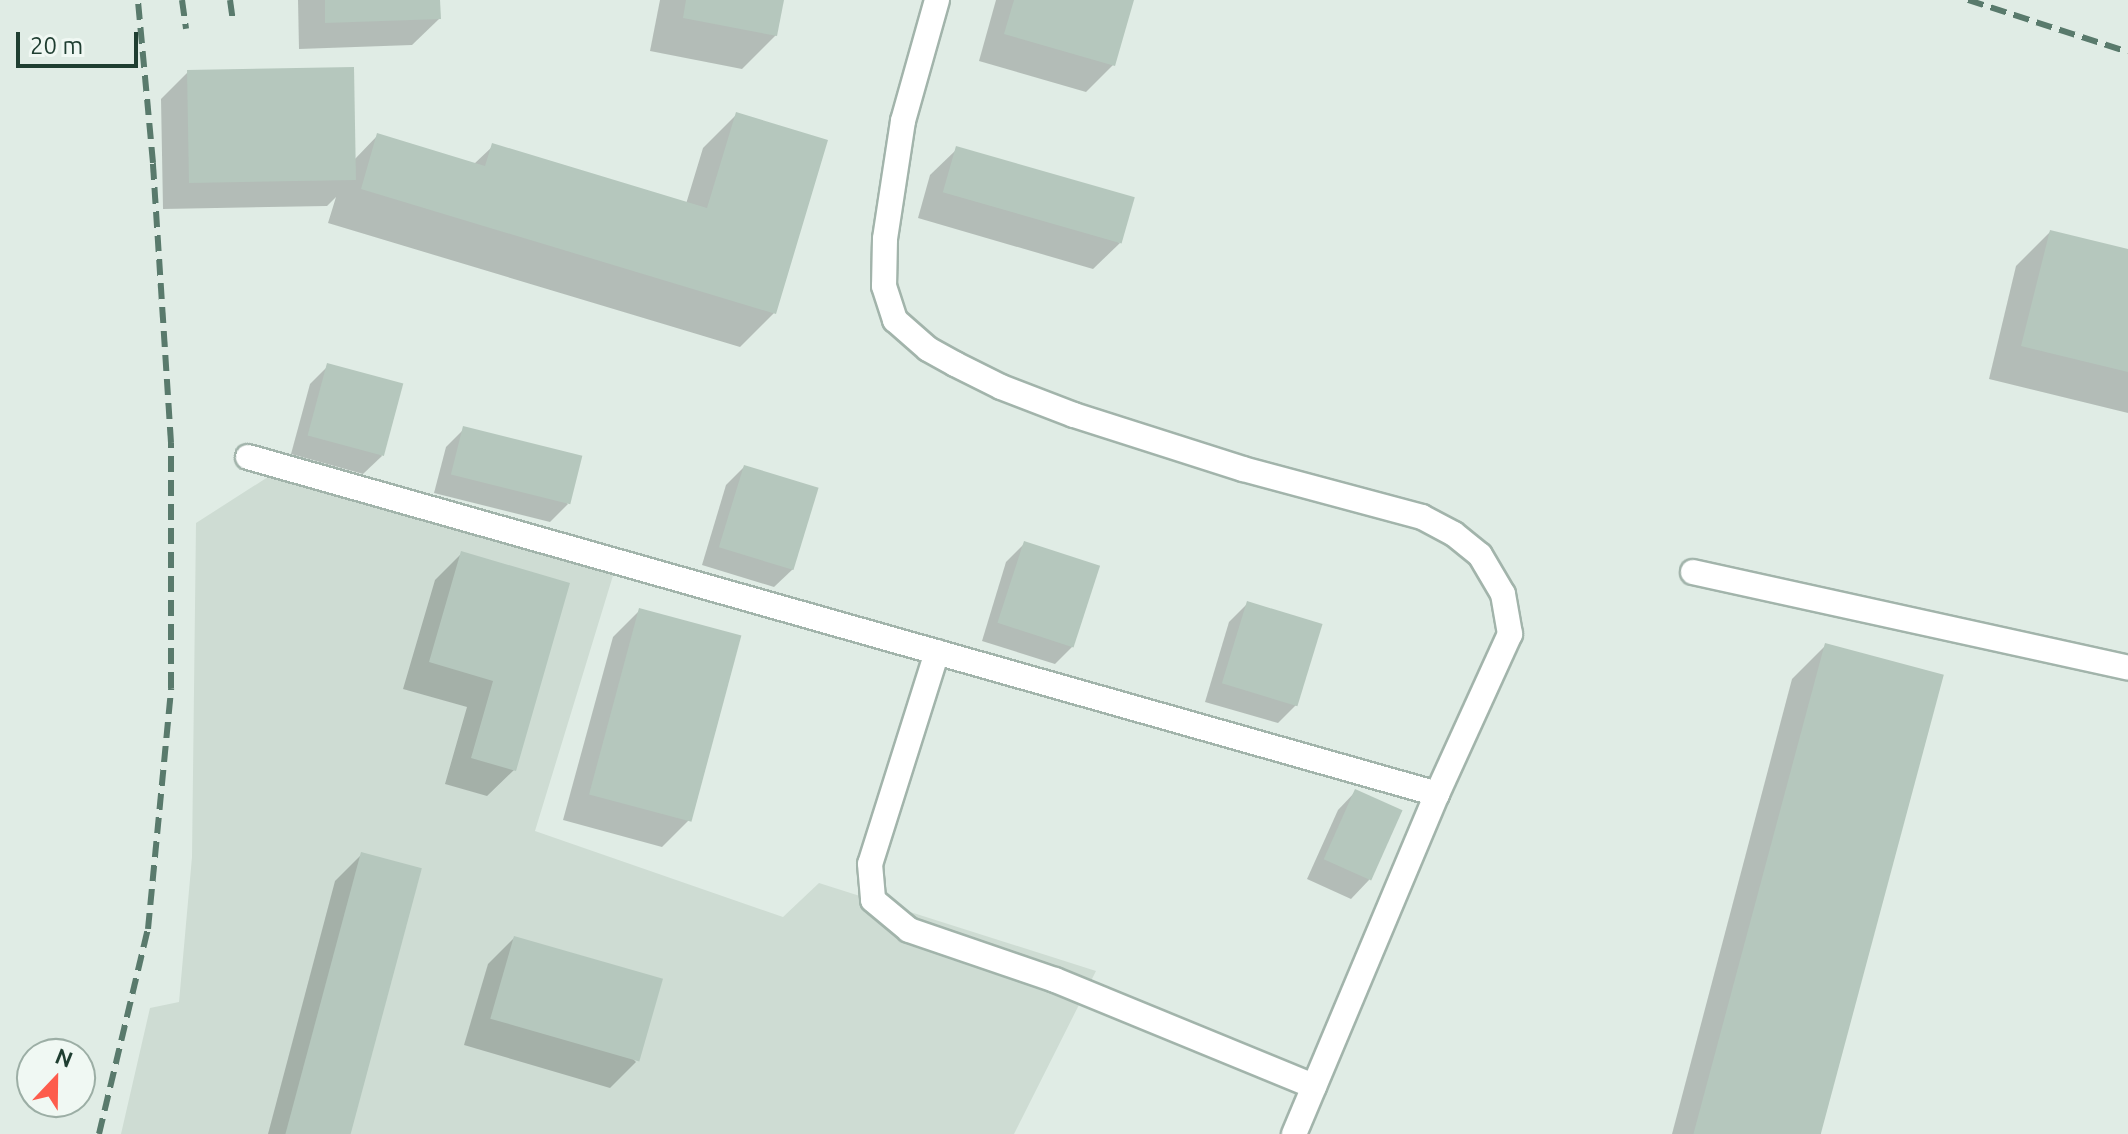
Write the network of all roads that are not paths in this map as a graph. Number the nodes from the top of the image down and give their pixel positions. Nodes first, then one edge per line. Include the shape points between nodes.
1 (937, 0) edge
2 (248, 457) dead end
3 (1693, 572) dead end
4 (937, 652) junction
5 (2128, 668) edge
6 (1437, 794) junction
7 (1314, 1086) junction
8 (1294, 1134) edge

1 - 6 street via 903,121 885,239 884,286 895,320 928,349 1001,387 1243,469 1422,517 1480,555 1503,594 1510,634
2 - 4 street
3 - 5 street
4 - 6 street
4 - 7 street via 870,864 873,900 909,930 1055,980
6 - 7 street
7 - 8 street

